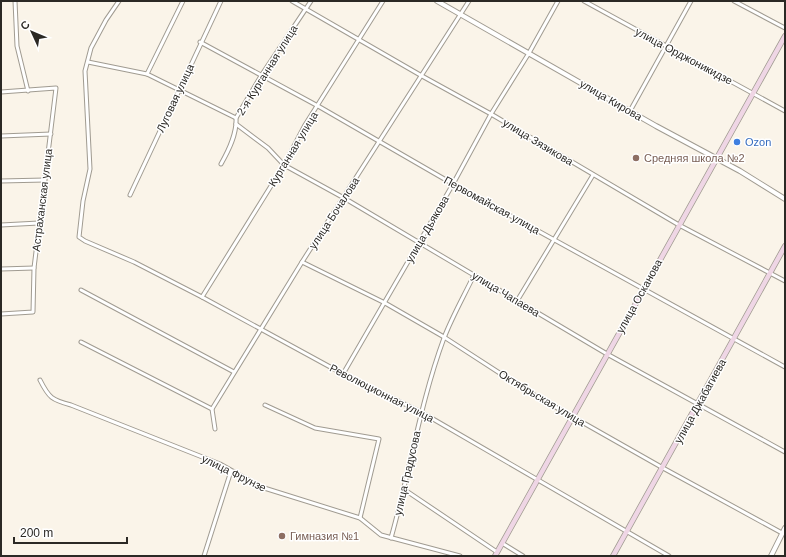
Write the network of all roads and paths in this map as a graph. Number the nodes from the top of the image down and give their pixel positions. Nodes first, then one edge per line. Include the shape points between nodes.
1 (15, 1) edge
2 (119, 1) edge
3 (183, 1) edge
4 (221, 1) edge
5 (292, 1) edge
6 (311, 1) edge
7 (383, 1) edge
8 (437, 1) edge
9 (470, 1) edge
10 (558, 1) edge
11 (584, 1) edge
12 (691, 1) edge
13 (734, 1) edge
14 (306, 9) junction
15 (461, 14) junction
16 (785, 28) edge
17 (785, 36) edge
18 (359, 40) junction
19 (200, 42) junction
20 (666, 47) junction
21 (529, 53) junction
22 (88, 62) junction
23 (147, 74) junction
24 (260, 76) junction
25 (422, 76) junction
26 (179, 89) junction
27 (28, 91) junction
28 (1, 92) edge
29 (753, 93) junction
30 (318, 106) junction
31 (630, 111) junction
32 (785, 111) edge
33 (491, 114) junction
34 (236, 118) junction
35 (236, 124) junction
36 (51, 134) junction
37 (1, 136) edge
38 (380, 142) junction
39 (716, 158) junction
40 (222, 164) dead end
41 (284, 165) junction
42 (593, 175) junction
43 (45, 180) junction
44 (1, 181) edge
45 (453, 184) junction
46 (130, 195) dead end
47 (344, 198) junction
48 (785, 199) edge
49 (39, 223) junction
50 (1, 225) edge
51 (679, 225) junction
52 (554, 239) junction
53 (419, 243) junction
54 (785, 246) edge
55 (302, 262) junction
56 (34, 268) junction
57 (1, 269) edge
58 (770, 273) junction
59 (474, 275) junction
60 (785, 281) edge
61 (643, 289) junction
62 (81, 290) dead end
63 (202, 297) junction
64 (517, 301) junction
65 (385, 304) junction
66 (1, 314) edge
67 (261, 329) junction
68 (444, 337) junction
69 (735, 338) junction
70 (81, 342) dead end
71 (607, 354) junction
72 (785, 367) edge
73 (234, 372) junction
74 (343, 374) junction
75 (40, 380) dead end
76 (698, 403) junction
77 (264, 405) dead end
78 (212, 409) junction
79 (421, 412) junction
80 (572, 416) junction
81 (215, 429) dead end
82 (785, 452) edge
83 (663, 468) junction
84 (231, 471) junction
85 (537, 478) junction
86 (405, 490) junction
87 (360, 518) junction
88 (785, 528) edge
89 (627, 531) junction
90 (782, 533) junction
91 (391, 538) junction
92 (502, 543) junction
93 (496, 554) edge
94 (204, 556) edge
95 (460, 556) edge
96 (523, 556) edge
97 (613, 556) edge
98 (668, 556) edge
99 (771, 556) edge

1 - 27 street via 17,46
2 - 22 street via 94,43
3 - 23 street
4 - 19 street, Луговая улица
5 - 14 street, улица Зязикова
6 - 14 street, 2-я Курганная улица
7 - 18 street, Курганная улица
8 - 15 street, улица Кирова
9 - 15 street, улица Бочалова
10 - 21 street, улица Дьякова
11 - 20 street, улица Орджоникидзе
12 - 20 street
13 - 16 street
14 - 18 street, улица Зязикова
14 - 24 street, 2-я Курганная улица
15 - 21 street, улица Кирова
15 - 25 street, улица Бочалова
17 - 29 main road, улица Осканова
18 - 25 street, улица Зязикова
18 - 30 street, Курганная улица
19 - 24 street, Первомайская улица
19 - 26 street, Луговая улица
20 - 29 street, улица Орджоникидзе
20 - 31 street
21 - 31 street, улица Кирова
21 - 33 street, улица Дьякова
22 - 23 street
22 - 63 street, Революционная улица via 85,71 90,168 79,237
23 - 26 street
24 - 30 street, Первомайская улица
24 - 34 street, 2-я Курганная улица
25 - 33 street, улица Зязикова
25 - 38 street, улица Бочалова
26 - 34 street
26 - 46 street, Луговая улица
27 - 28 street
27 - 36 street, Астраханская улица via 56,88
29 - 32 street, улица Орджоникидзе
29 - 39 main road, улица Осканова
30 - 38 street, Первомайская улица
30 - 41 street, Курганная улица
31 - 39 street, улица Кирова
33 - 42 street, улица Зязикова
33 - 45 street, улица Дьякова
34 - 35 street, 2-я Курганная улица
35 - 40 street, 2-я Курганная улица
35 - 41 street, улица Чапаева via 268,148
36 - 37 street
36 - 43 street, Астраханская улица
38 - 45 street, Первомайская улица
38 - 47 street, улица Бочалова
39 - 48 street, улица Кирова
39 - 51 main road, улица Осканова
41 - 47 street, улица Чапаева
41 - 63 street, Курганная улица
42 - 51 street, улица Зязикова
42 - 52 street
43 - 44 street
43 - 49 street, Астраханская улица
45 - 52 street, Первомайская улица
45 - 53 street, улица Дьякова
47 - 53 street, улица Чапаева
47 - 55 street, улица Бочалова
49 - 50 street
49 - 56 street, Астраханская улица
51 - 58 street, улица Зязикова
51 - 61 main road, улица Осканова
52 - 61 street, Первомайская улица
52 - 64 street
53 - 59 street, улица Чапаева
53 - 65 street, улица Дьякова
54 - 58 main road, улица Джабагиева
55 - 65 street, Октябрьская улица
55 - 67 street, улица Бочалова
56 - 57 street
56 - 66 street, Астраханская улица via 34,312
58 - 60 street, улица Зязикова
58 - 69 main road, улица Джабагиева
59 - 64 street, улица Чапаева
59 - 68 street, улица Градусова
61 - 69 street, Первомайская улица
61 - 71 main road, улица Осканова
62 - 73 street
63 - 67 street, Революционная улица
64 - 71 street, улица Чапаева
65 - 68 street, Октябрьская улица
65 - 74 street, улица Дьякова
67 - 73 street, улица Бочалова
67 - 74 street, Революционная улица
68 - 79 street, улица Градусова
68 - 80 street, Октябрьская улица via 529,392
69 - 72 street, Первомайская улица
69 - 76 main road, улица Джабагиева
70 - 78 street
71 - 76 street, улица Чапаева
71 - 80 main road, улица Осканова
73 - 78 street, улица Бочалова
74 - 79 street, Революционная улица
75 - 84 street, улица Фрунзе via 54,401 71,405 220,464
76 - 82 street, улица Чапаева
76 - 83 main road, улица Джабагиева
77 - 87 street via 315,428 379,439
78 - 81 street
79 - 85 street, Революционная улица
79 - 86 street, улица Градусова
80 - 83 street, Октябрьская улица
80 - 85 main road, улица Осканова
83 - 89 main road, улица Джабагиева
83 - 90 street, Октябрьская улица
84 - 87 street, улица Фрунзе via 261,487
84 - 94 street
85 - 89 street, Революционная улица
85 - 92 main road, улица Осканова
86 - 91 street, улица Градусова
86 - 93 street
87 - 91 street, улица Фрунзе via 381,535
88 - 90 street
89 - 97 main road, улица Джабагиева
89 - 98 street, Революционная улица
90 - 99 street
91 - 95 street, улица Фрунзе
92 - 93 main road, улица Осканова
92 - 96 street

